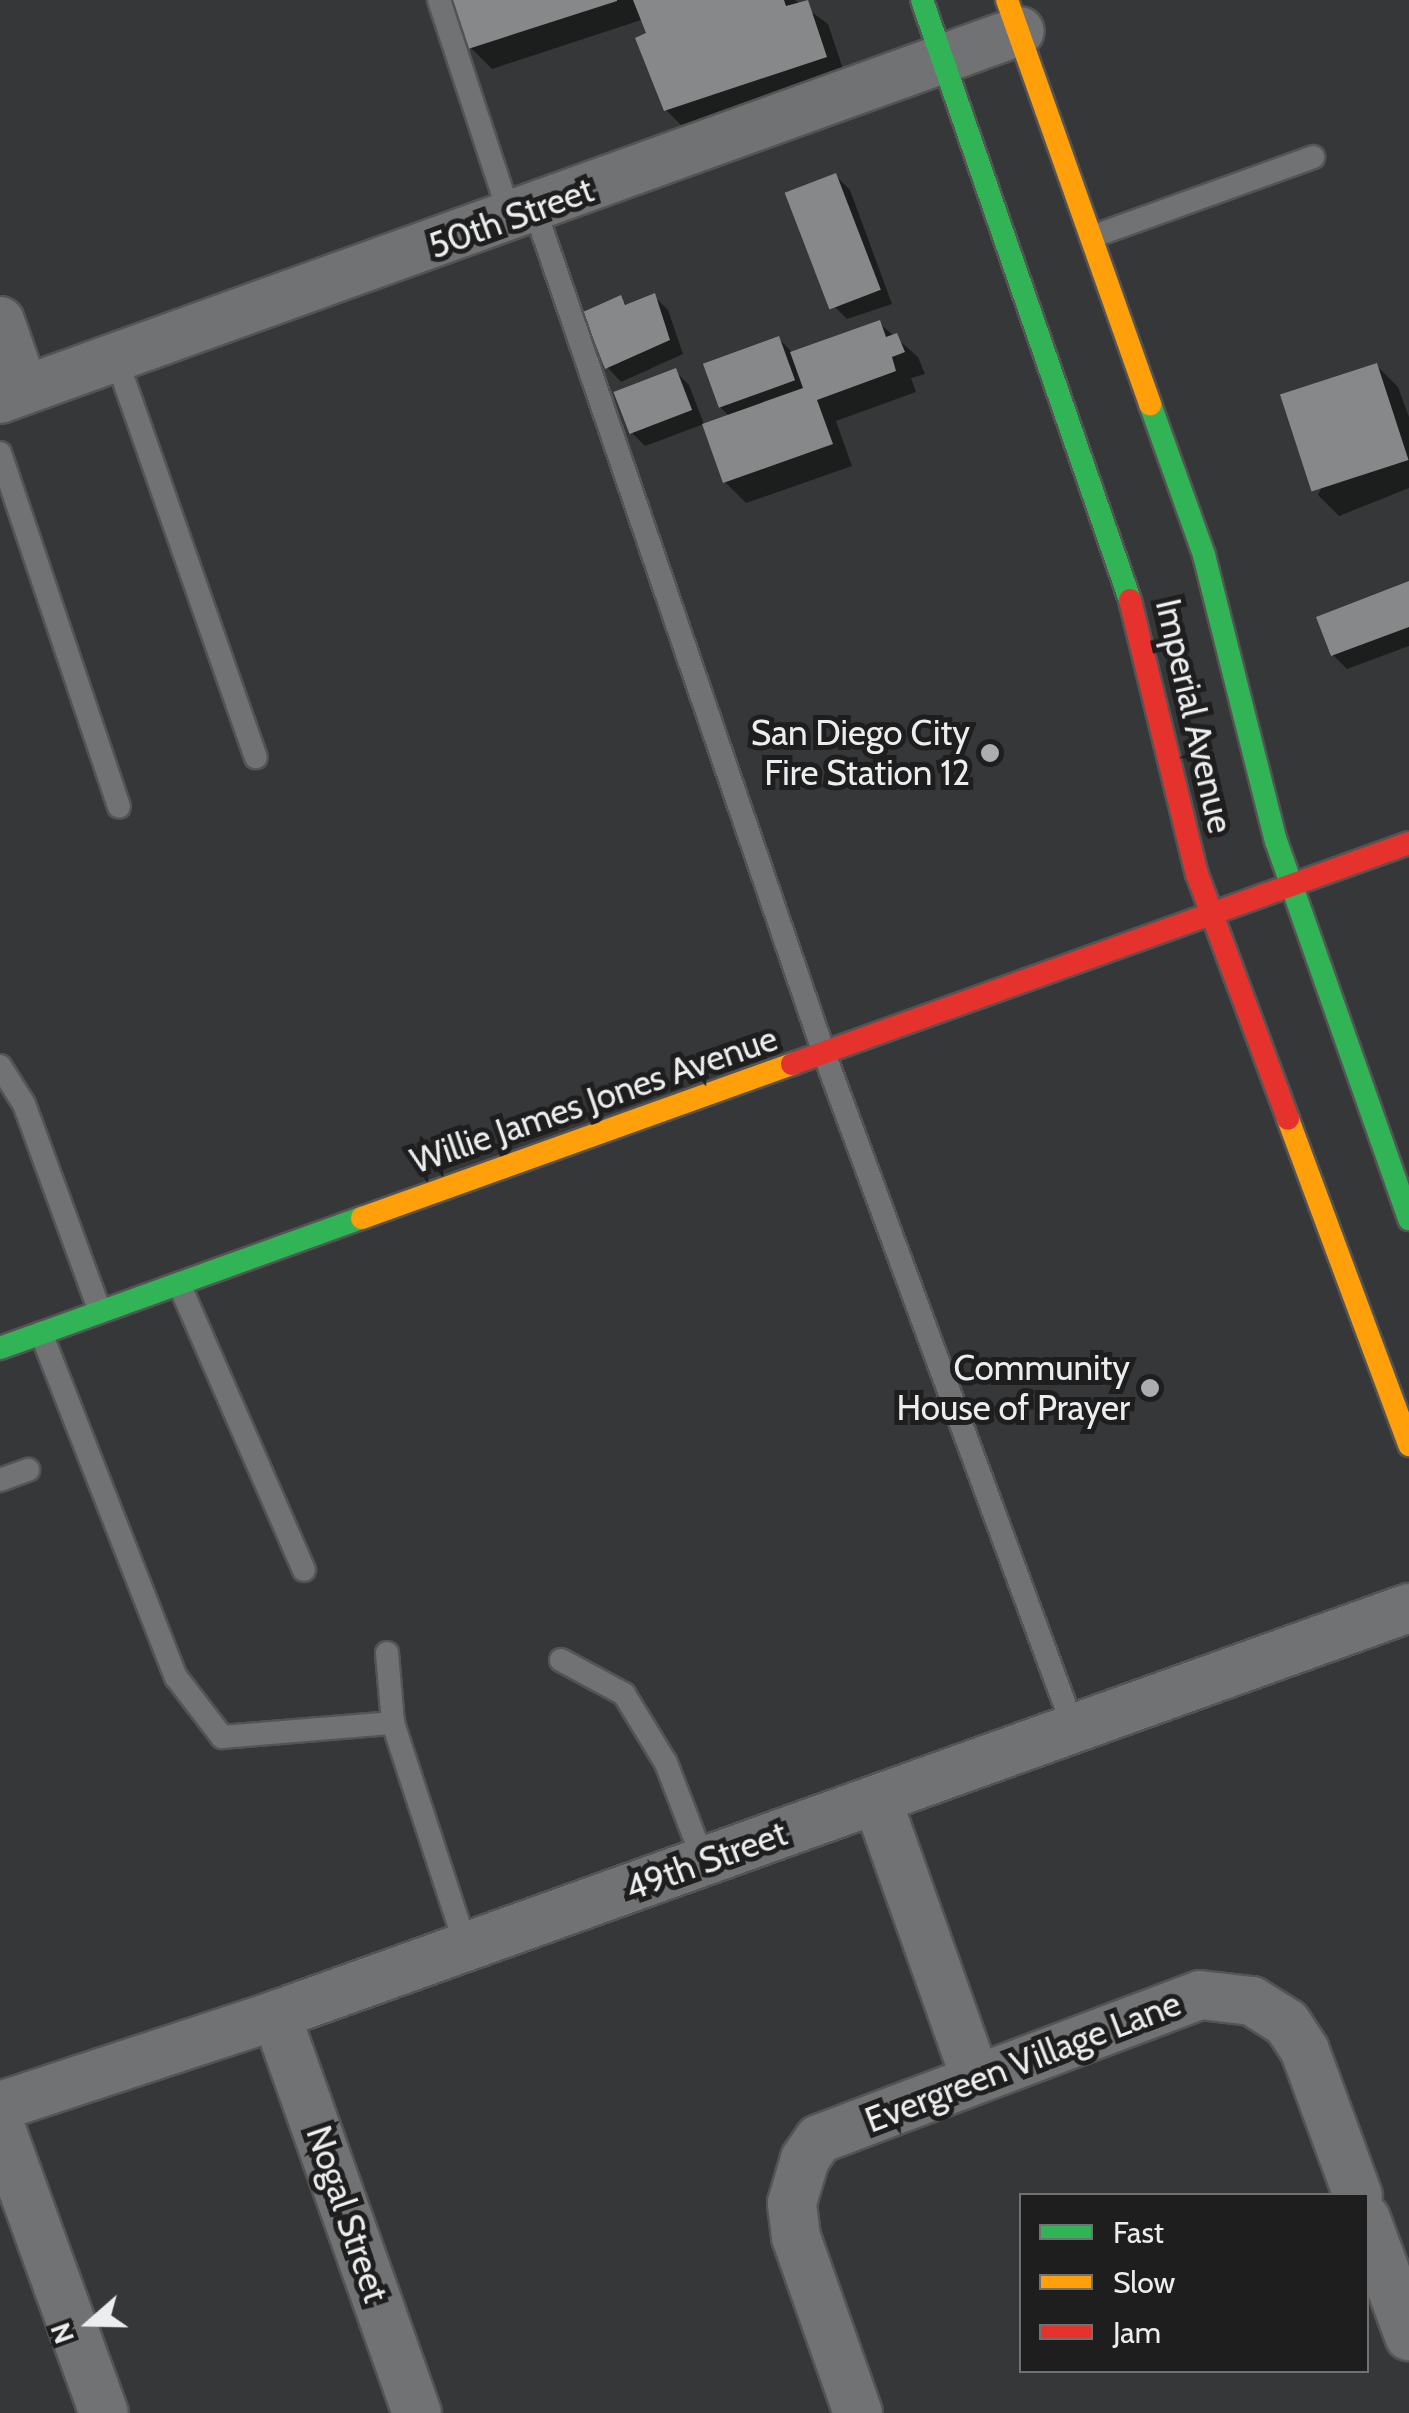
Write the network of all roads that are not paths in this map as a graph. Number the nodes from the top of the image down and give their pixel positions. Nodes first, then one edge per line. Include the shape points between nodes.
1 (439, 0) edge
2 (922, 0) edge
3 (1014, 16) edge
4 (943, 61) junction
5 (1313, 157) dead end
6 (523, 214) junction
7 (1094, 236) junction
8 (0, 320) edge
9 (116, 358) junction
10 (12, 394) edge
11 (0, 452) edge
12 (256, 757) dead end
13 (119, 807) dead end
14 (1409, 844) edge
15 (1292, 886) junction
16 (1211, 916) junction
17 (825, 1056) junction
18 (0, 1066) edge
19 (1409, 1219) edge
20 (178, 1284) junction
21 (100, 1312) junction
22 (41, 1333) junction
23 (0, 1348) edge
24 (1409, 1445) edge
25 (28, 1470) dead end
26 (0, 1480) edge
27 (304, 1570) dead end
28 (1409, 1608) edge
29 (388, 1653) dead end
30 (560, 1660) dead end
31 (393, 1722) junction
32 (1074, 1729) junction
33 (877, 1800) junction
34 (704, 1862) junction
35 (466, 1947) junction
36 (276, 2015) junction
37 (975, 2077) junction
38 (0, 2106) edge
39 (0, 2126) edge
40 (1357, 2193) edge
41 (1369, 2227) edge
42 (1409, 2336) edge
43 (104, 2413) edge
44 (418, 2413) edge
45 (858, 2413) edge

1 - 6 lane
2 - 4 main road, Imperial Avenue
3 - 4 street, 50th Street
3 - 7 main road, Imperial Avenue
4 - 6 street, 50th Street
4 - 16 main road, Imperial Avenue via 1124,574
5 - 7 lane
6 - 9 street, 50th Street
6 - 17 lane
7 - 15 main road, Imperial Avenue via 1204,555
8 - 10 street
9 - 10 street, 50th Street
9 - 12 lane
11 - 13 lane
14 - 15 main road, Willie James Jones Avenue
15 - 16 main road, Willie James Jones Avenue
15 - 19 main road, Imperial Avenue
16 - 17 main road, Willie James Jones Avenue
16 - 24 main road, Imperial Avenue
17 - 20 main road, Willie James Jones Avenue
17 - 32 lane
18 - 21 lane via 24,1104
20 - 21 main road, Willie James Jones Avenue
20 - 27 lane
21 - 22 main road, Willie James Jones Avenue
22 - 23 main road, Willie James Jones Avenue
22 - 31 lane via 176,1677 222,1737
25 - 26 lane
28 - 32 street, 49th Street
29 - 31 lane
30 - 34 lane via 624,1694 666,1763
31 - 35 lane
32 - 33 street, 49th Street
33 - 34 street, 49th Street
33 - 37 street
34 - 35 street, 49th Street
35 - 36 street, 49th Street
36 - 38 street, 49th Street
36 - 44 street, Nogal Street
37 - 40 street, Evergreen Village Lane via 1200,1996 1252,2001 1286,2023 1305,2051
37 - 45 street, Evergreen Village Lane via 819,2139 805,2158 792,2203 796,2237
39 - 43 street
41 - 42 street

